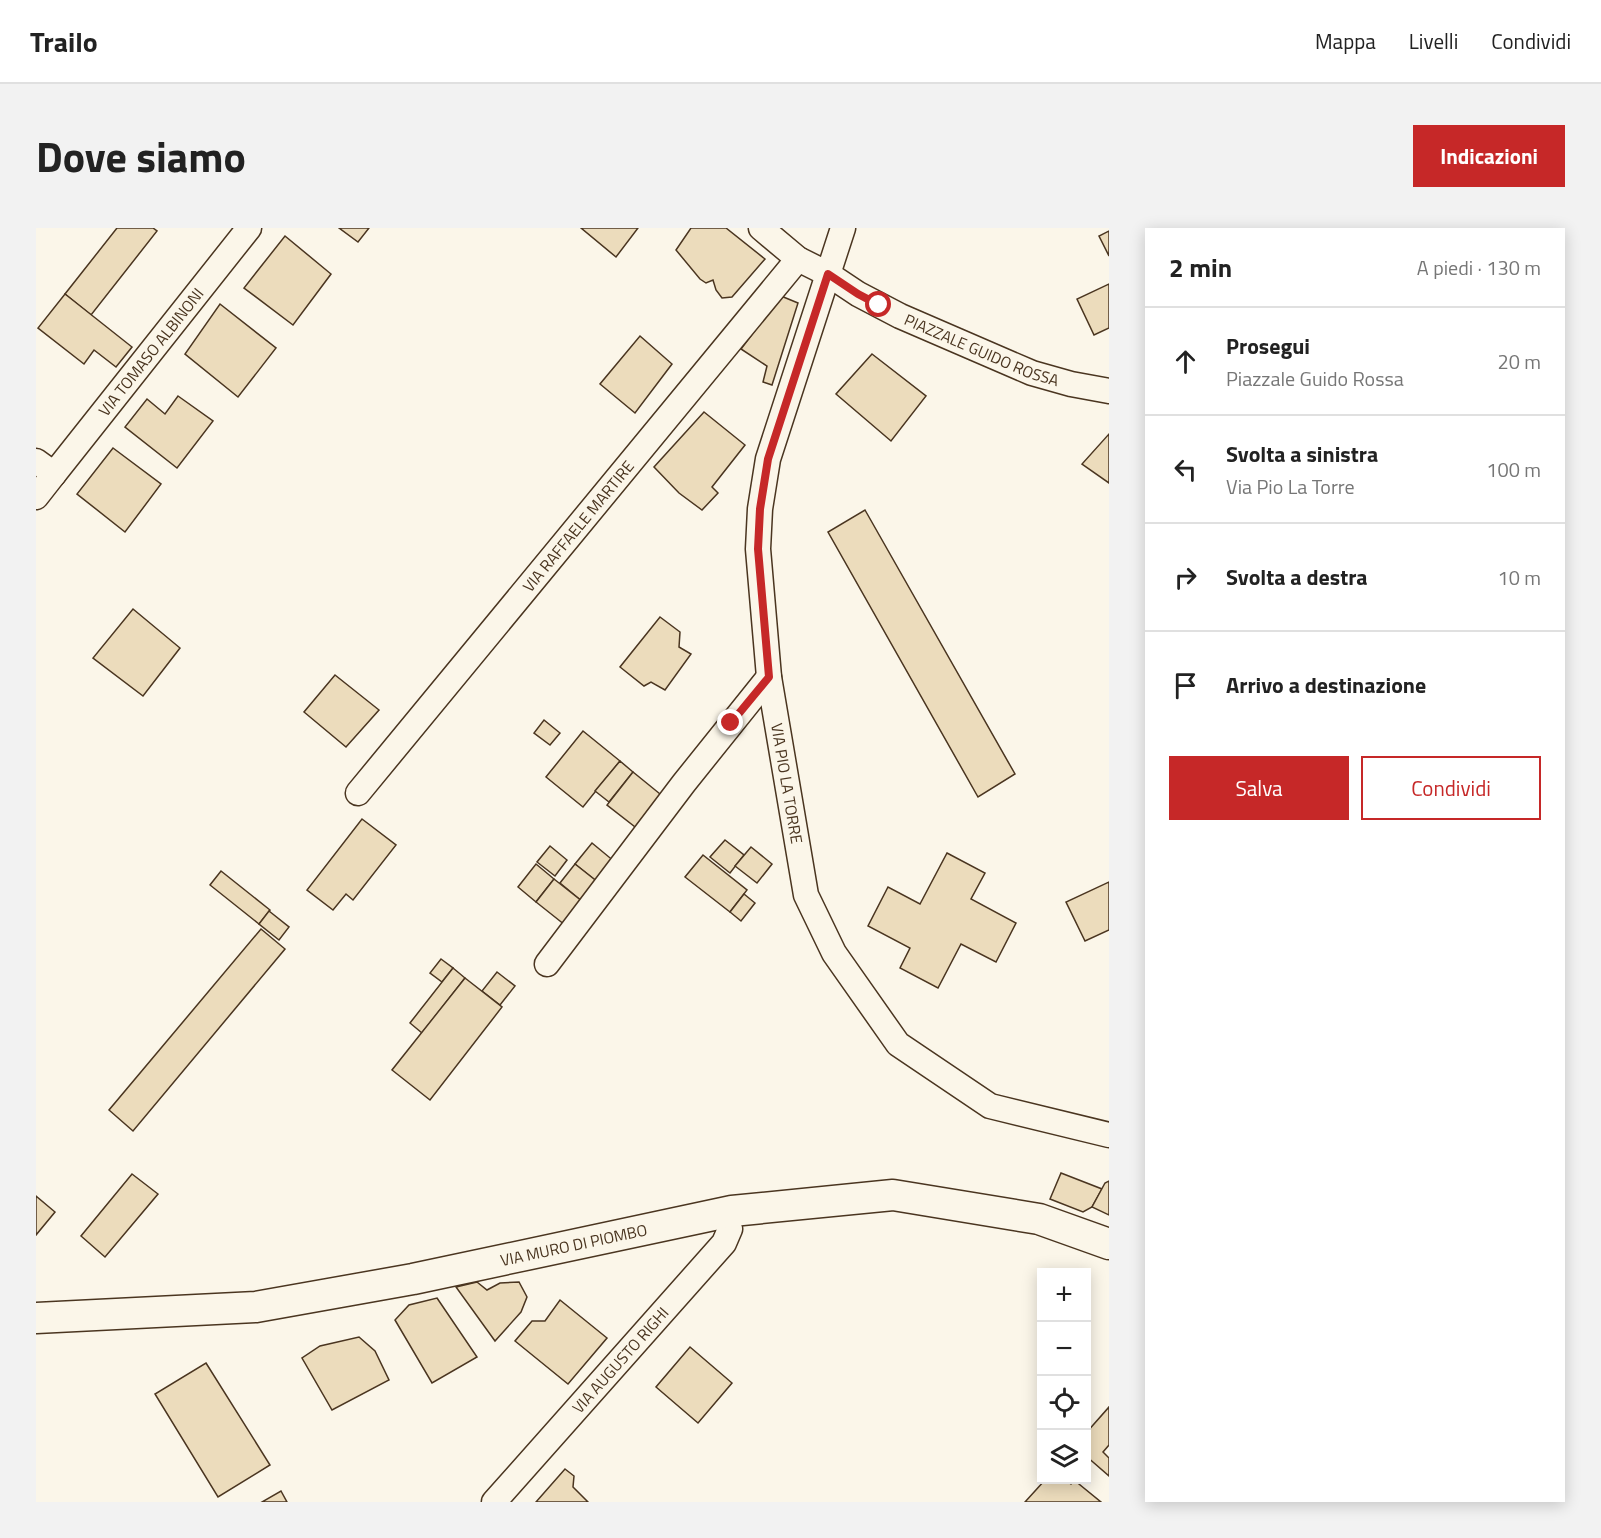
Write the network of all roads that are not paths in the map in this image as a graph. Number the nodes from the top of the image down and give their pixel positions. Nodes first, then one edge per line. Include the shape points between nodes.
1 (249, 228) edge
2 (761, 228) edge
3 (843, 228) edge
4 (798, 259) junction
5 (828, 274) junction
6 (1109, 391) edge
7 (45, 468) edge
8 (36, 497) edge
9 (769, 677) junction
10 (358, 792) dead end
11 (547, 964) dead end
12 (1109, 1135) edge
13 (723, 1213) junction
14 (1109, 1244) edge
15 (36, 1318) edge
16 (494, 1502) edge

1 - 7 street, VIA TOMASO ALBINONI
2 - 4 street, PIAZZALE GUIDO ROSSA
3 - 5 street, VIA PIO LA TORRE
4 - 5 street, PIAZZALE GUIDO ROSSA
4 - 10 street, VIA RAFFAELE MARTIRE
5 - 6 street, PIAZZALE GUIDO ROSSA via 900,316 1032,373
5 - 9 street, VIA PIO LA TORRE via 768,459 760,509 758,549
7 - 8 street, VIA TOMASO ALBINONI
9 - 11 street
9 - 12 street, VIA PIO LA TORRE via 806,895 834,953 898,1044 990,1106
13 - 14 street, VIA MURO DI PIOMBO via 893,1195 1039,1218
13 - 15 street, VIA MURO DI PIOMBO via 413,1279 256,1307
13 - 16 street, VIA AUGUSTO RIGHI via 730,1229 724,1243

